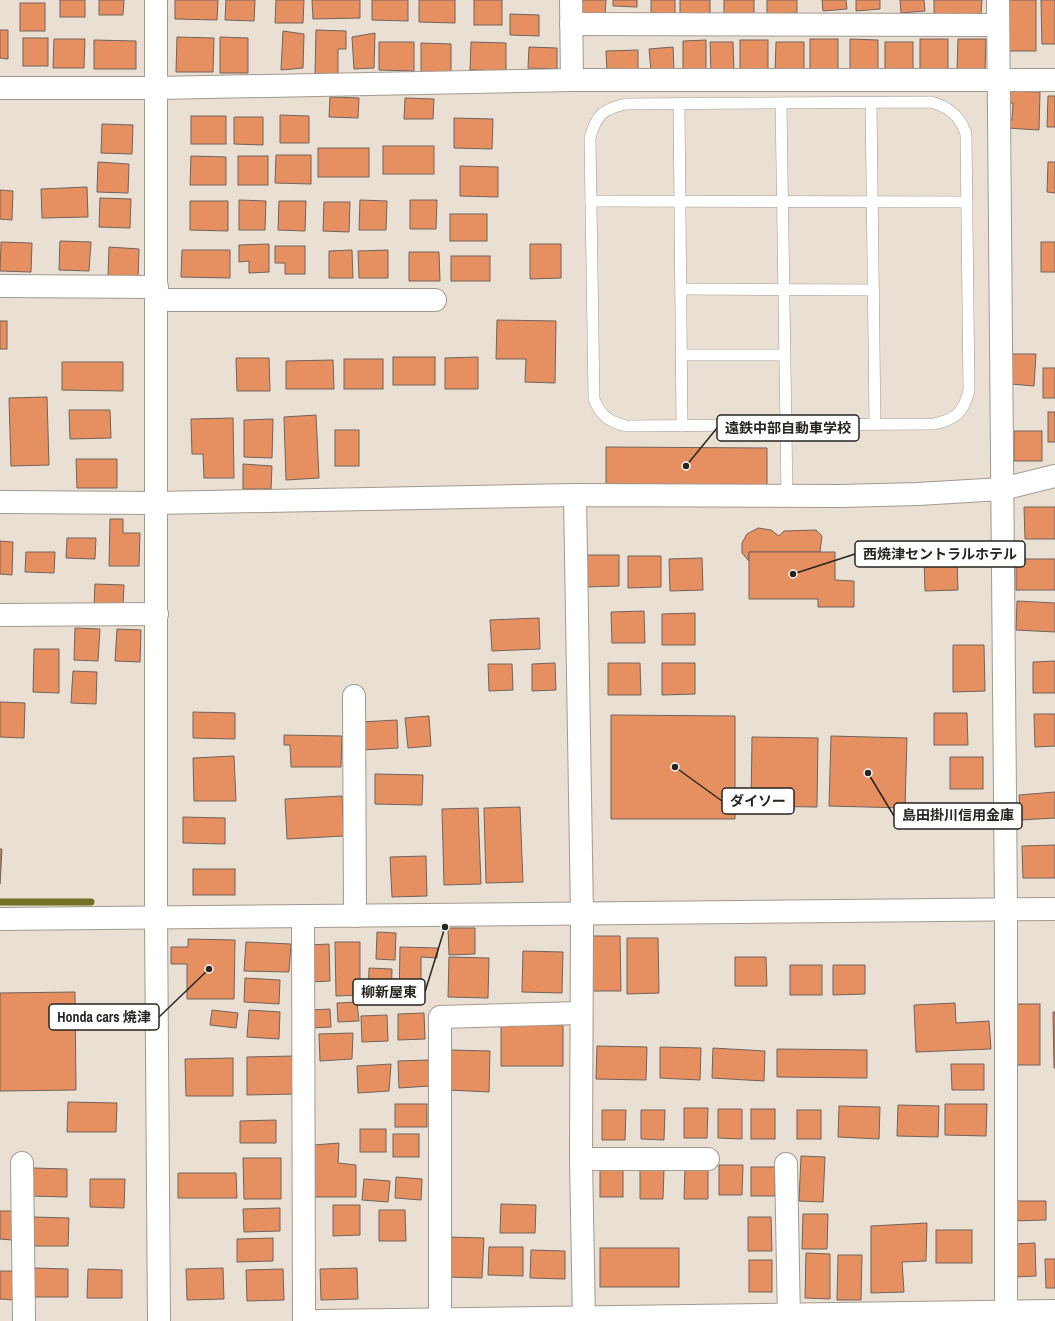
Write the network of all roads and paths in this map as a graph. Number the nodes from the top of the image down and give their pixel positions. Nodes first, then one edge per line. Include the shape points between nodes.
1 (156, 0) edge
2 (571, 0) edge
3 (998, 0) edge
4 (571, 24) junction
5 (998, 25) junction
6 (572, 80) junction
7 (1055, 80) edge
8 (998, 81) junction
9 (0, 88) edge
10 (157, 88) junction
11 (871, 102) junction
12 (781, 103) junction
13 (679, 104) junction
14 (591, 201) junction
15 (873, 201) junction
16 (680, 202) junction
17 (783, 202) junction
18 (967, 202) junction
19 (0, 286) edge
20 (681, 289) junction
21 (784, 290) junction
22 (874, 290) junction
23 (157, 293) junction
24 (435, 300) dead end
25 (682, 355) junction
26 (785, 355) junction
27 (875, 424) junction
28 (682, 426) junction
29 (786, 426) junction
30 (1055, 476) edge
31 (1002, 489) junction
32 (575, 495) junction
33 (787, 496) junction
34 (0, 502) edge
35 (156, 503) junction
36 (158, 614) junction
37 (0, 615) edge
38 (354, 696) dead end
39 (1055, 909) edge
40 (1006, 911) junction
41 (582, 914) junction
42 (302, 916) junction
43 (355, 916) junction
44 (156, 917) junction
45 (0, 919) edge
46 (580, 1013) junction
47 (581, 1159) junction
48 (708, 1159) dead end
49 (22, 1163) dead end
50 (786, 1164) dead end
51 (1055, 1311) edge
52 (1006, 1316) edge
53 (789, 1317) edge
54 (584, 1319) edge
55 (433, 1320) edge
56 (24, 1321) edge
57 (159, 1321) edge
58 (304, 1321) edge
59 (318, 1321) edge

1 - 10 street
2 - 4 street
3 - 5 street
4 - 5 street
4 - 6 street
5 - 8 street
6 - 8 street
6 - 10 street
7 - 8 street
8 - 31 street
9 - 10 street
10 - 23 street
11 - 12 lane
11 - 15 lane
11 - 18 lane via 931,102 954,113 962,122 966,134
12 - 13 lane
12 - 17 lane
13 - 14 lane via 626,104 611,107 600,114 590,138
13 - 16 lane
14 - 16 lane
14 - 28 lane via 594,399 598,409 605,418 616,424
15 - 17 lane
15 - 18 lane
15 - 22 lane
16 - 17 lane
16 - 20 lane
17 - 21 lane
18 - 27 lane via 968,391 965,404 958,415 934,424
19 - 23 street
20 - 21 lane
20 - 25 lane
21 - 22 lane
21 - 26 lane
22 - 27 lane
23 - 24 street
23 - 35 street
25 - 26 lane
25 - 28 lane
26 - 29 lane
27 - 29 lane
28 - 29 lane
29 - 33 lane
30 - 31 street
31 - 33 street via 918,494
31 - 40 street
32 - 33 street
32 - 35 street
32 - 41 street
34 - 35 street
35 - 36 street
36 - 37 street
36 - 44 street
38 - 43 street
39 - 40 street
40 - 41 street
40 - 52 street
41 - 43 street
41 - 46 street
42 - 43 street
42 - 44 street
42 - 58 street
44 - 45 street
44 - 57 street
46 - 47 street
46 - 55 street via 440,1017
47 - 48 street
47 - 54 street
49 - 56 street
50 - 53 street
51 - 52 street
52 - 53 street
53 - 54 street
54 - 55 street
55 - 59 street

